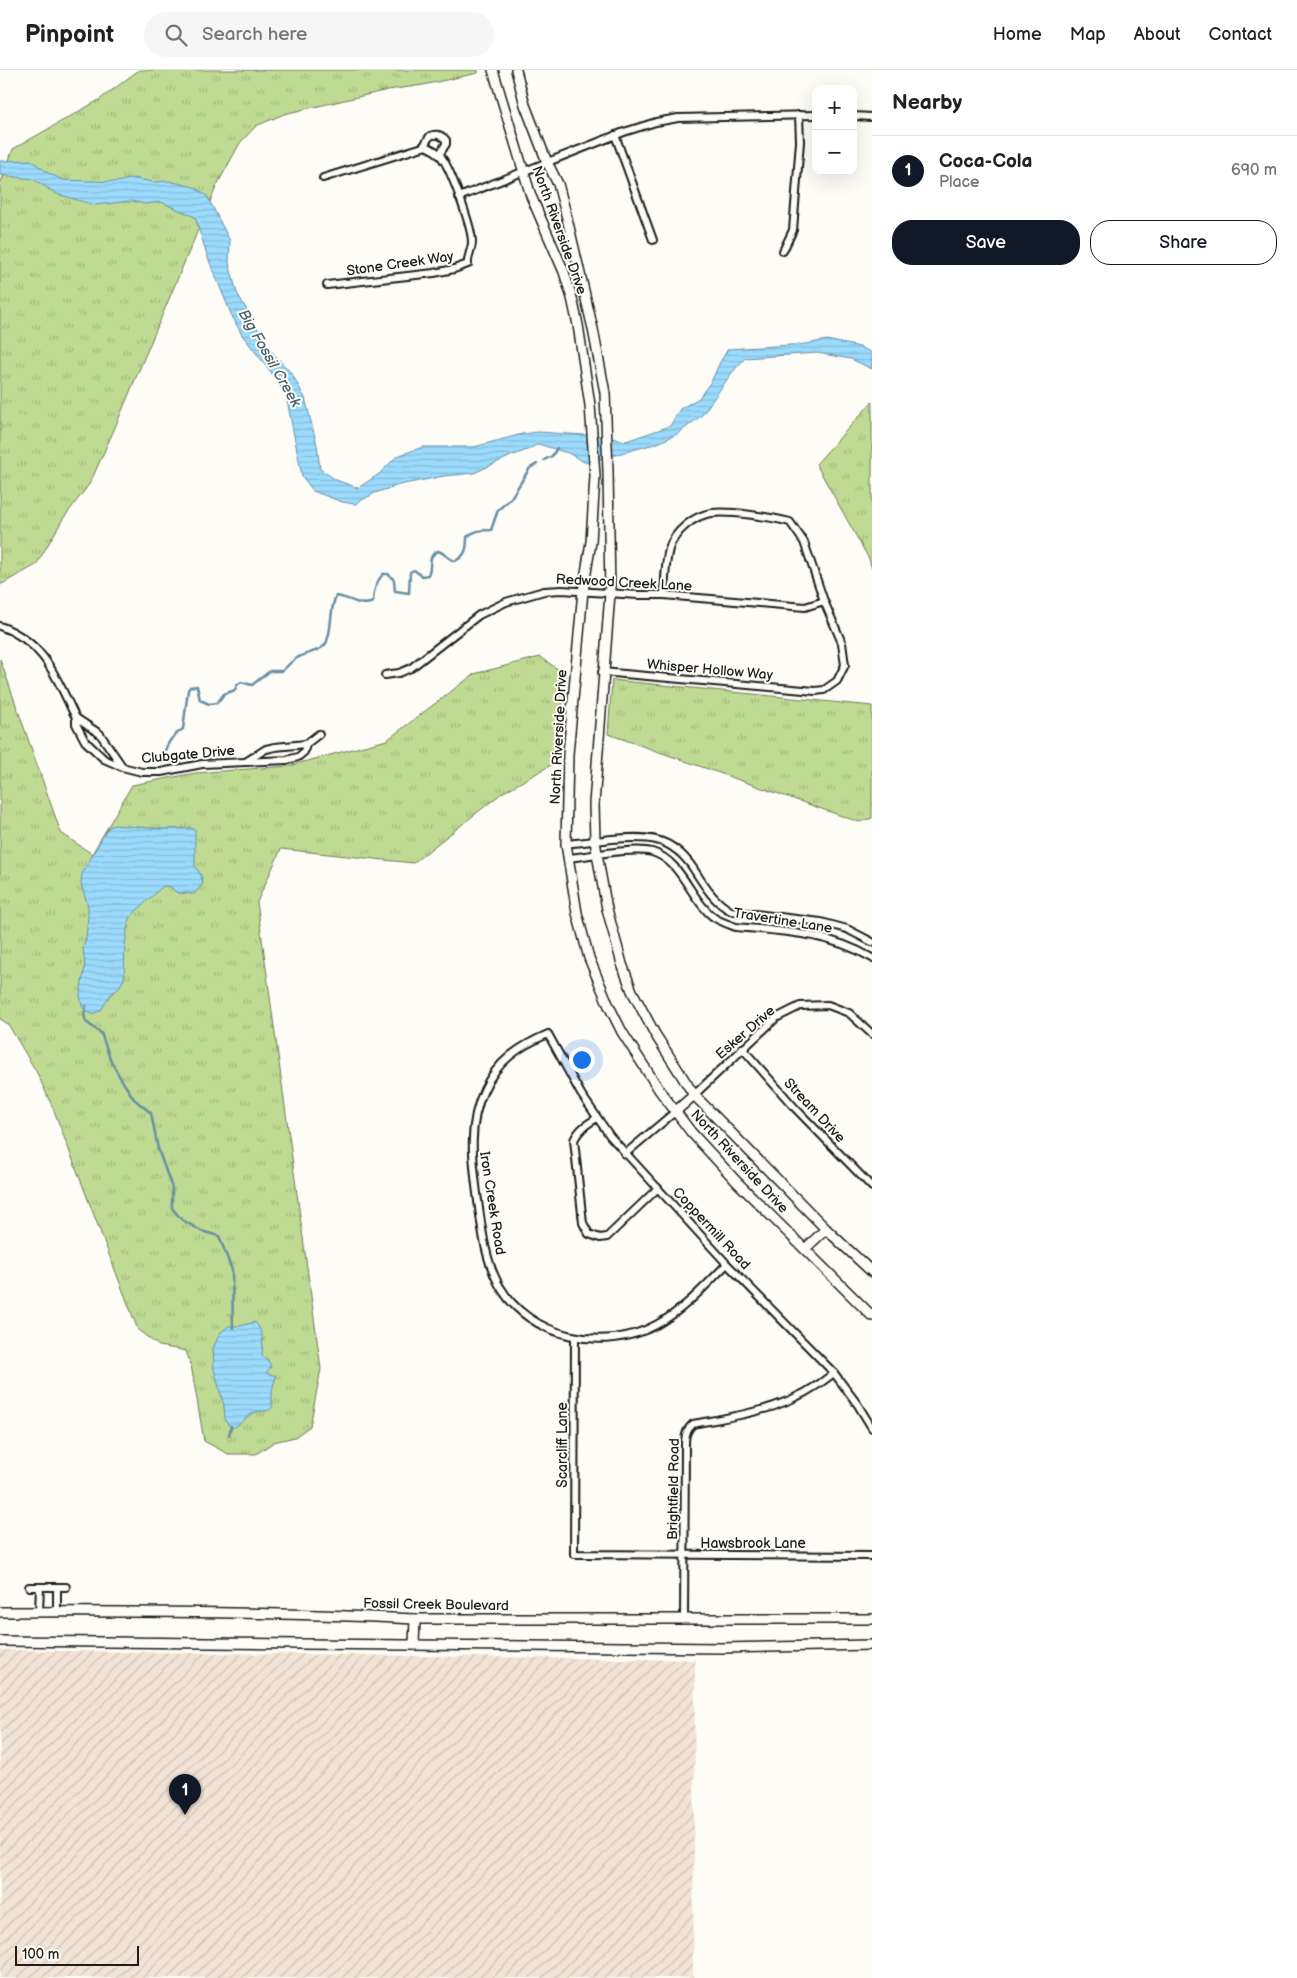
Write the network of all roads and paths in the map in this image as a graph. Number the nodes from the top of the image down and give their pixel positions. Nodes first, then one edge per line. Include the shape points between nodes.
1 (493, 70) edge
2 (516, 70) edge
3 (800, 115) junction
4 (812, 115) edge
5 (857, 116) edge
6 (872, 117) edge
7 (615, 135) junction
8 (423, 147) junction
9 (438, 153) junction
10 (547, 162) junction
11 (523, 172) junction
12 (323, 178) dead end
13 (459, 197) junction
14 (653, 240) dead end
15 (783, 252) dead end
16 (327, 285) dead end
17 (582, 591) junction
18 (610, 593) junction
19 (664, 595) junction
20 (824, 601) junction
21 (0, 626) edge
22 (602, 672) junction
23 (385, 675) dead end
24 (76, 718) junction
25 (318, 734) dead end
26 (306, 744) junction
27 (247, 761) junction
28 (122, 768) junction
29 (595, 841) junction
30 (566, 844) junction
31 (597, 855) junction
32 (568, 858) junction
33 (872, 942) edge
34 (872, 958) edge
35 (548, 1034) joint
36 (872, 1034) edge
37 (742, 1048) junction
38 (694, 1095) junction
39 (676, 1111) junction
40 (597, 1118) junction
41 (625, 1154) junction
42 (872, 1187) edge
43 (658, 1188) junction
44 (826, 1229) junction
45 (805, 1249) junction
46 (727, 1264) junction
47 (872, 1272) edge
48 (872, 1316) edge
49 (575, 1337) junction
50 (834, 1373) junction
51 (872, 1428) edge
52 (574, 1554) joint
53 (684, 1555) junction
54 (872, 1556) edge
55 (29, 1587) dead end
56 (40, 1587) junction
57 (57, 1587) junction
58 (66, 1587) dead end
59 (0, 1612) edge
60 (40, 1612) junction
61 (56, 1612) junction
62 (414, 1619) junction
63 (872, 1619) edge
64 (684, 1620) junction
65 (0, 1641) edge
66 (414, 1644) junction
67 (872, 1644) edge

1 - 11 main road, North Riverside Drive
2 - 10 main road, North Riverside Drive via 525,105
3 - 4 street
3 - 7 street via 678,118
3 - 15 street via 794,230
5 - 6 street
7 - 10 street
7 - 14 street
8 - 9 street
8 - 9 street via 430,136 437,134 446,140
8 - 12 street
9 - 13 street
10 - 11 street
10 - 18 main road, North Riverside Drive via 560,192 605,393
11 - 13 street
11 - 17 main road, North Riverside Drive via 564,272 578,325 595,469 591,542
13 - 16 street, Stone Creek Way via 472,242 467,255 468,264 454,269
17 - 18 street, Redwood Creek Lane
17 - 23 street, Redwood Creek Lane via 544,591 506,602 479,615 411,668
17 - 30 main road, North Riverside Drive via 568,754
18 - 19 street, Redwood Creek Lane
18 - 22 main road, North Riverside Drive
19 - 20 street, Redwood Creek Lane via 805,606
19 - 20 street via 666,561 676,535 706,514 728,513 790,522 804,542
20 - 22 street, Whisper Hollow Way via 842,643 845,666 837,681 824,690
21 - 24 street, Clubgate Drive via 28,641 45,659
22 - 29 main road, North Riverside Drive via 595,775
24 - 28 street via 100,734
24 - 28 street, Clubgate Drive via 85,741 104,759
25 - 26 street, Clubgate Drive
26 - 27 street via 275,746
26 - 27 street, Clubgate Drive via 298,757
27 - 28 street, Clubgate Drive via 197,764 152,772
29 - 30 street, Travertine Lane
29 - 31 main road, North Riverside Drive
29 - 33 street, Travertine Lane via 655,838 672,846 689,862 714,898 731,911 821,922
30 - 32 main road, North Riverside Drive
31 - 32 street, Travertine Lane
31 - 34 street, Travertine Lane via 651,852 678,870 703,908 726,924 818,936 842,943
31 - 38 main road, North Riverside Drive via 607,909 632,991
32 - 39 main road, North Riverside Drive via 577,913 609,1006 637,1057
35 - 40 street, Coppermill Road
35 - 49 street, Iron Creek Road via 509,1056 491,1078 476,1109 472,1157 486,1253 500,1286 532,1319
36 - 37 street, Esker Drive via 849,1013 828,1005 800,1006 776,1018
37 - 38 street, Esker Drive
37 - 42 street, Stream Drive
38 - 39 main road
38 - 44 main road, North Riverside Drive
39 - 41 street
39 - 45 main road, North Riverside Drive via 706,1149
40 - 41 street, Coppermill Road
40 - 43 street via 583,1126 574,1140 583,1223 589,1234 606,1238
41 - 43 street, Coppermill Road
43 - 46 street, Coppermill Road
44 - 45 main road
44 - 47 main road, North Riverside Drive
45 - 48 main road, North Riverside Drive
46 - 49 street, Iron Creek Road via 681,1309 654,1326 633,1335 610,1339
46 - 50 street, Coppermill Road
49 - 52 street, Scarcliff Lane
50 - 51 street, Coppermill Road
50 - 53 street, Brightfield Road via 806,1392 776,1406 693,1424 688,1428
52 - 53 street, Hawsbrook Lane
53 - 54 street, Hawsbrook Lane
53 - 64 street, Brightfield Road
55 - 56 street
56 - 57 street
56 - 60 street
57 - 58 street
57 - 61 street
59 - 60 main road, Fossil Creek Boulevard
60 - 61 main road, Fossil Creek Boulevard
61 - 62 main road, Fossil Creek Boulevard via 146,1611
62 - 64 main road, Fossil Creek Boulevard
62 - 66 main road
63 - 64 main road, Fossil Creek Boulevard
65 - 66 main road
66 - 67 main road via 712,1648

